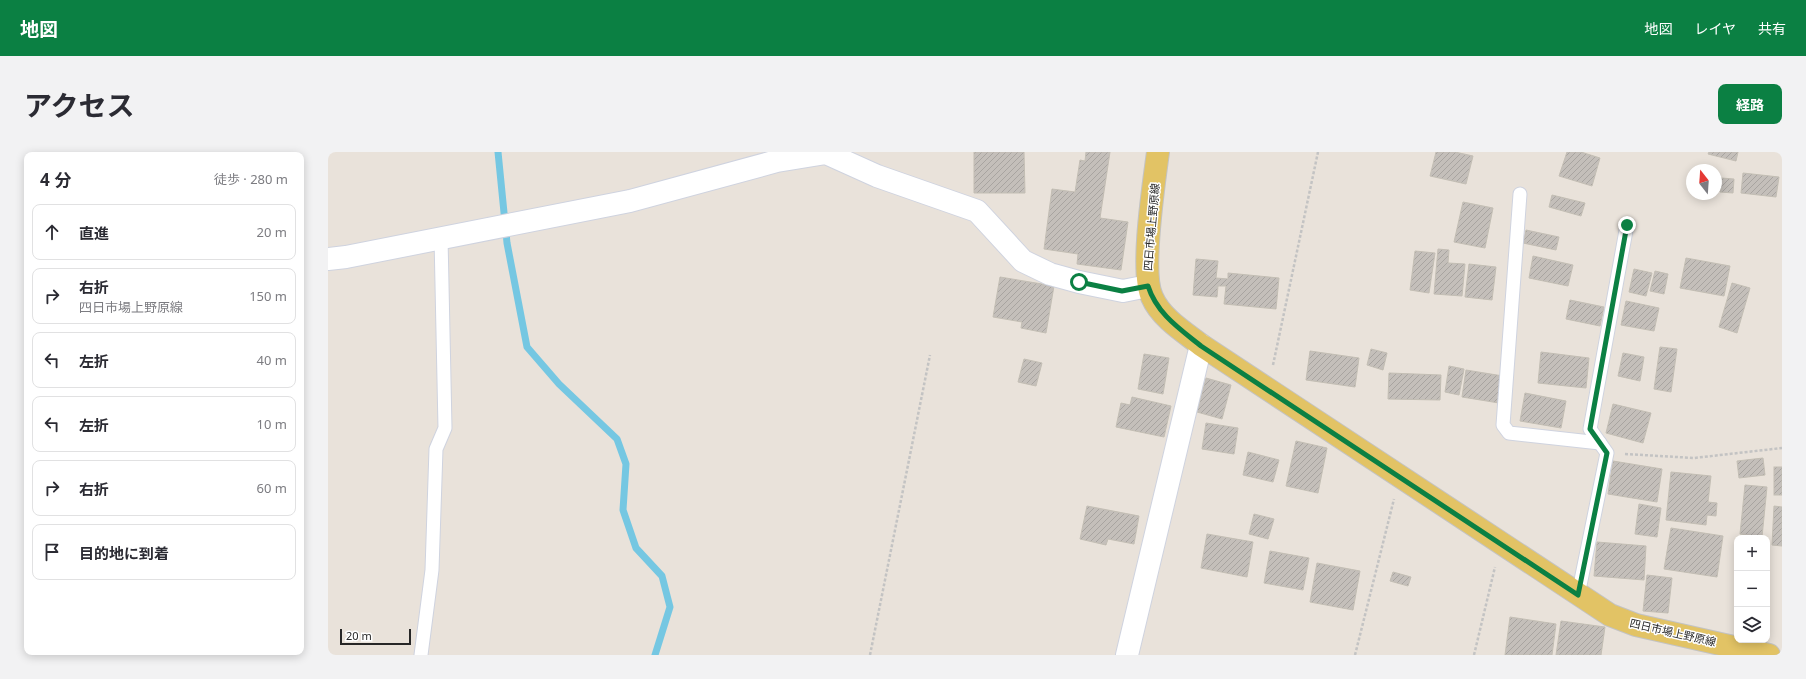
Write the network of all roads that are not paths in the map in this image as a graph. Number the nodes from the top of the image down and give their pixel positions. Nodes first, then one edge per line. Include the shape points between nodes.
1 (1158, 152) edge
2 (775, 157) edge
3 (1520, 194) dead end
4 (1627, 225) dead end
5 (441, 237) junction
6 (328, 259) edge
7 (1148, 286) junction
8 (1201, 346) junction
9 (1604, 448) junction
10 (1578, 595) junction
11 (421, 655) edge
12 (1127, 655) edge
13 (1769, 655) edge

1 - 7 main road, 四日市場上野原線 via 1146,266
2 - 5 street via 630,201
2 - 7 street via 826,153 877,176 977,211 1023,261 1050,274 1122,291
3 - 9 lane via 1503,425 1509,433
4 - 9 lane via 1590,429
5 - 6 street
5 - 11 lane via 445,428 436,449 432,570
7 - 8 main road, 四日市場上野原線 via 1152,297 1167,318
8 - 10 main road, 四日市場上野原線
8 - 12 street
9 - 10 lane
10 - 13 main road, 四日市場上野原線 via 1610,615 1636,625

